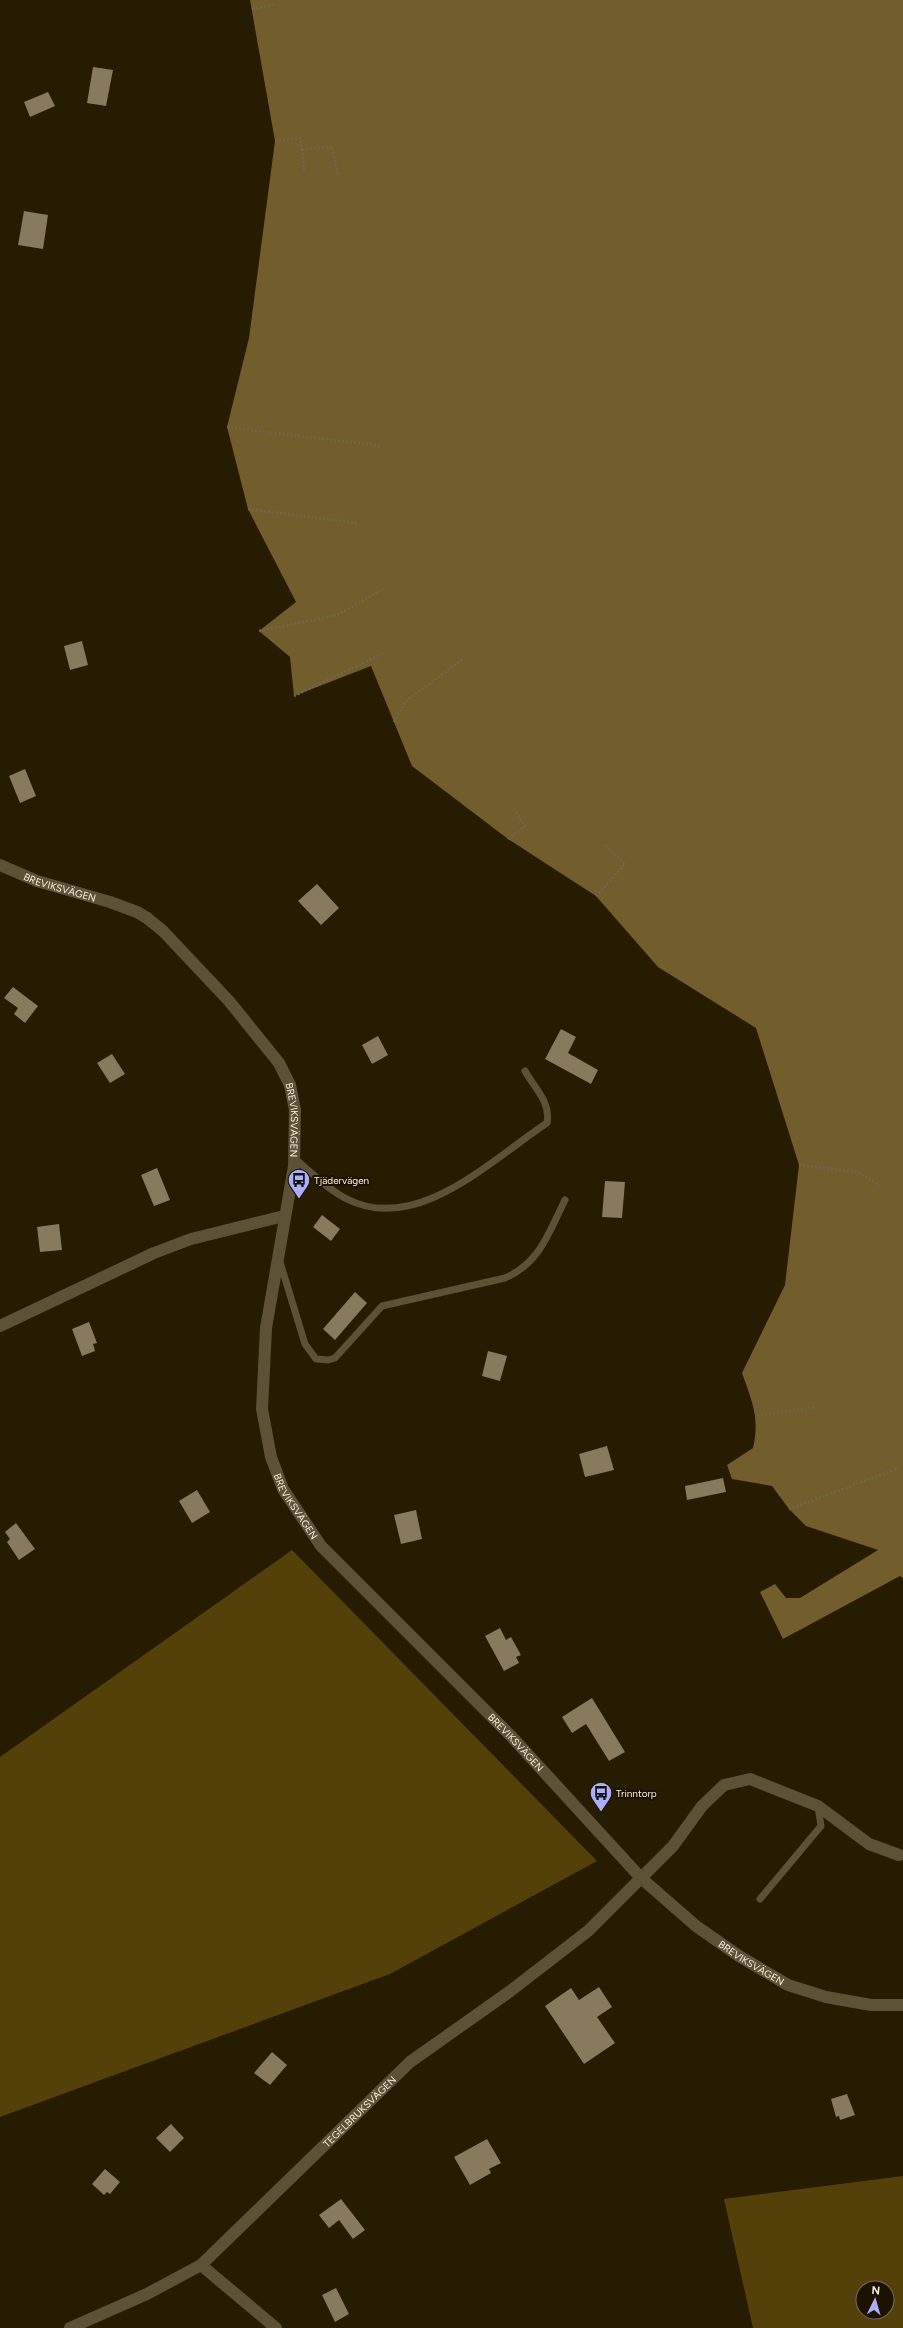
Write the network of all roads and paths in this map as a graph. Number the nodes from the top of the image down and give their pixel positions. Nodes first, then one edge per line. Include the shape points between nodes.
1 (276, 4) dead end
2 (252, 9) dead end
3 (275, 141) dead end
4 (302, 149) junction
5 (304, 172) dead end
6 (338, 175) dead end
7 (227, 427) dead end
8 (382, 446) dead end
9 (248, 510) dead end
10 (357, 523) dead end
11 (385, 588) dead end
12 (259, 631) dead end
13 (382, 654) dead end
14 (464, 658) dead end
15 (294, 696) dead end
16 (394, 722) dead end
17 (516, 812) dead end
18 (508, 839) dead end
19 (604, 844) dead end
20 (1, 866) edge
21 (596, 896) dead end
22 (525, 1071) dead end
23 (294, 1158) junction
24 (799, 1165) dead end
25 (880, 1186) dead end
26 (565, 1200) dead end
27 (284, 1216) junction
28 (278, 1256) junction
29 (0, 1326) edge
30 (817, 1407) dead end
31 (757, 1415) dead end
32 (899, 1468) dead end
33 (789, 1509) dead end
34 (818, 1806) junction
35 (899, 1856) dead end
36 (641, 1878) junction
37 (760, 1899) dead end
38 (903, 2005) edge
39 (201, 2265) junction
40 (70, 2328) edge
41 (276, 2328) edge

1 - 2 path
3 - 4 path via 300,138
4 - 5 path
4 - 6 path via 332,147
7 - 8 path
9 - 10 path
11 - 12 path via 337,615
13 - 15 path
14 - 16 path via 406,700
17 - 18 path via 525,826
19 - 21 path via 625,864
20 - 23 main road, BREVIKSVÄGEN via 37,882 137,912 163,931 229,1001 279,1063 290,1085 295,1110
22 - 23 lane via 547,1103 549,1112 546,1123 443,1193 403,1208 371,1208 346,1199
23 - 27 main road, BREVIKSVÄGEN
24 - 25 path via 858,1172
26 - 28 lane via 540,1250 528,1265 517,1273 505,1278 382,1306 340,1353 328,1360 316,1359 305,1344
27 - 28 main road, BREVIKSVÄGEN
27 - 29 main road via 184,1242
28 - 36 main road, BREVIKSVÄGEN via 266,1328 262,1409 272,1457 283,1489 321,1546 512,1737
30 - 31 path
32 - 33 path
34 - 35 main road, TEGELBRUKSVÄGEN via 869,1844
34 - 36 main road, TEGELBRUKSVÄGEN via 750,1779 724,1785 702,1806 673,1846
34 - 37 lane via 821,1826
36 - 38 main road, BREVIKSVÄGEN via 696,1926 739,1956 788,1985 826,1997 871,2005
36 - 39 main road, TEGELBRUKSVÄGEN via 588,1931 509,1992 410,2062
39 - 40 main road, TEGELBRUKSVÄGEN via 147,2294
39 - 41 main road

